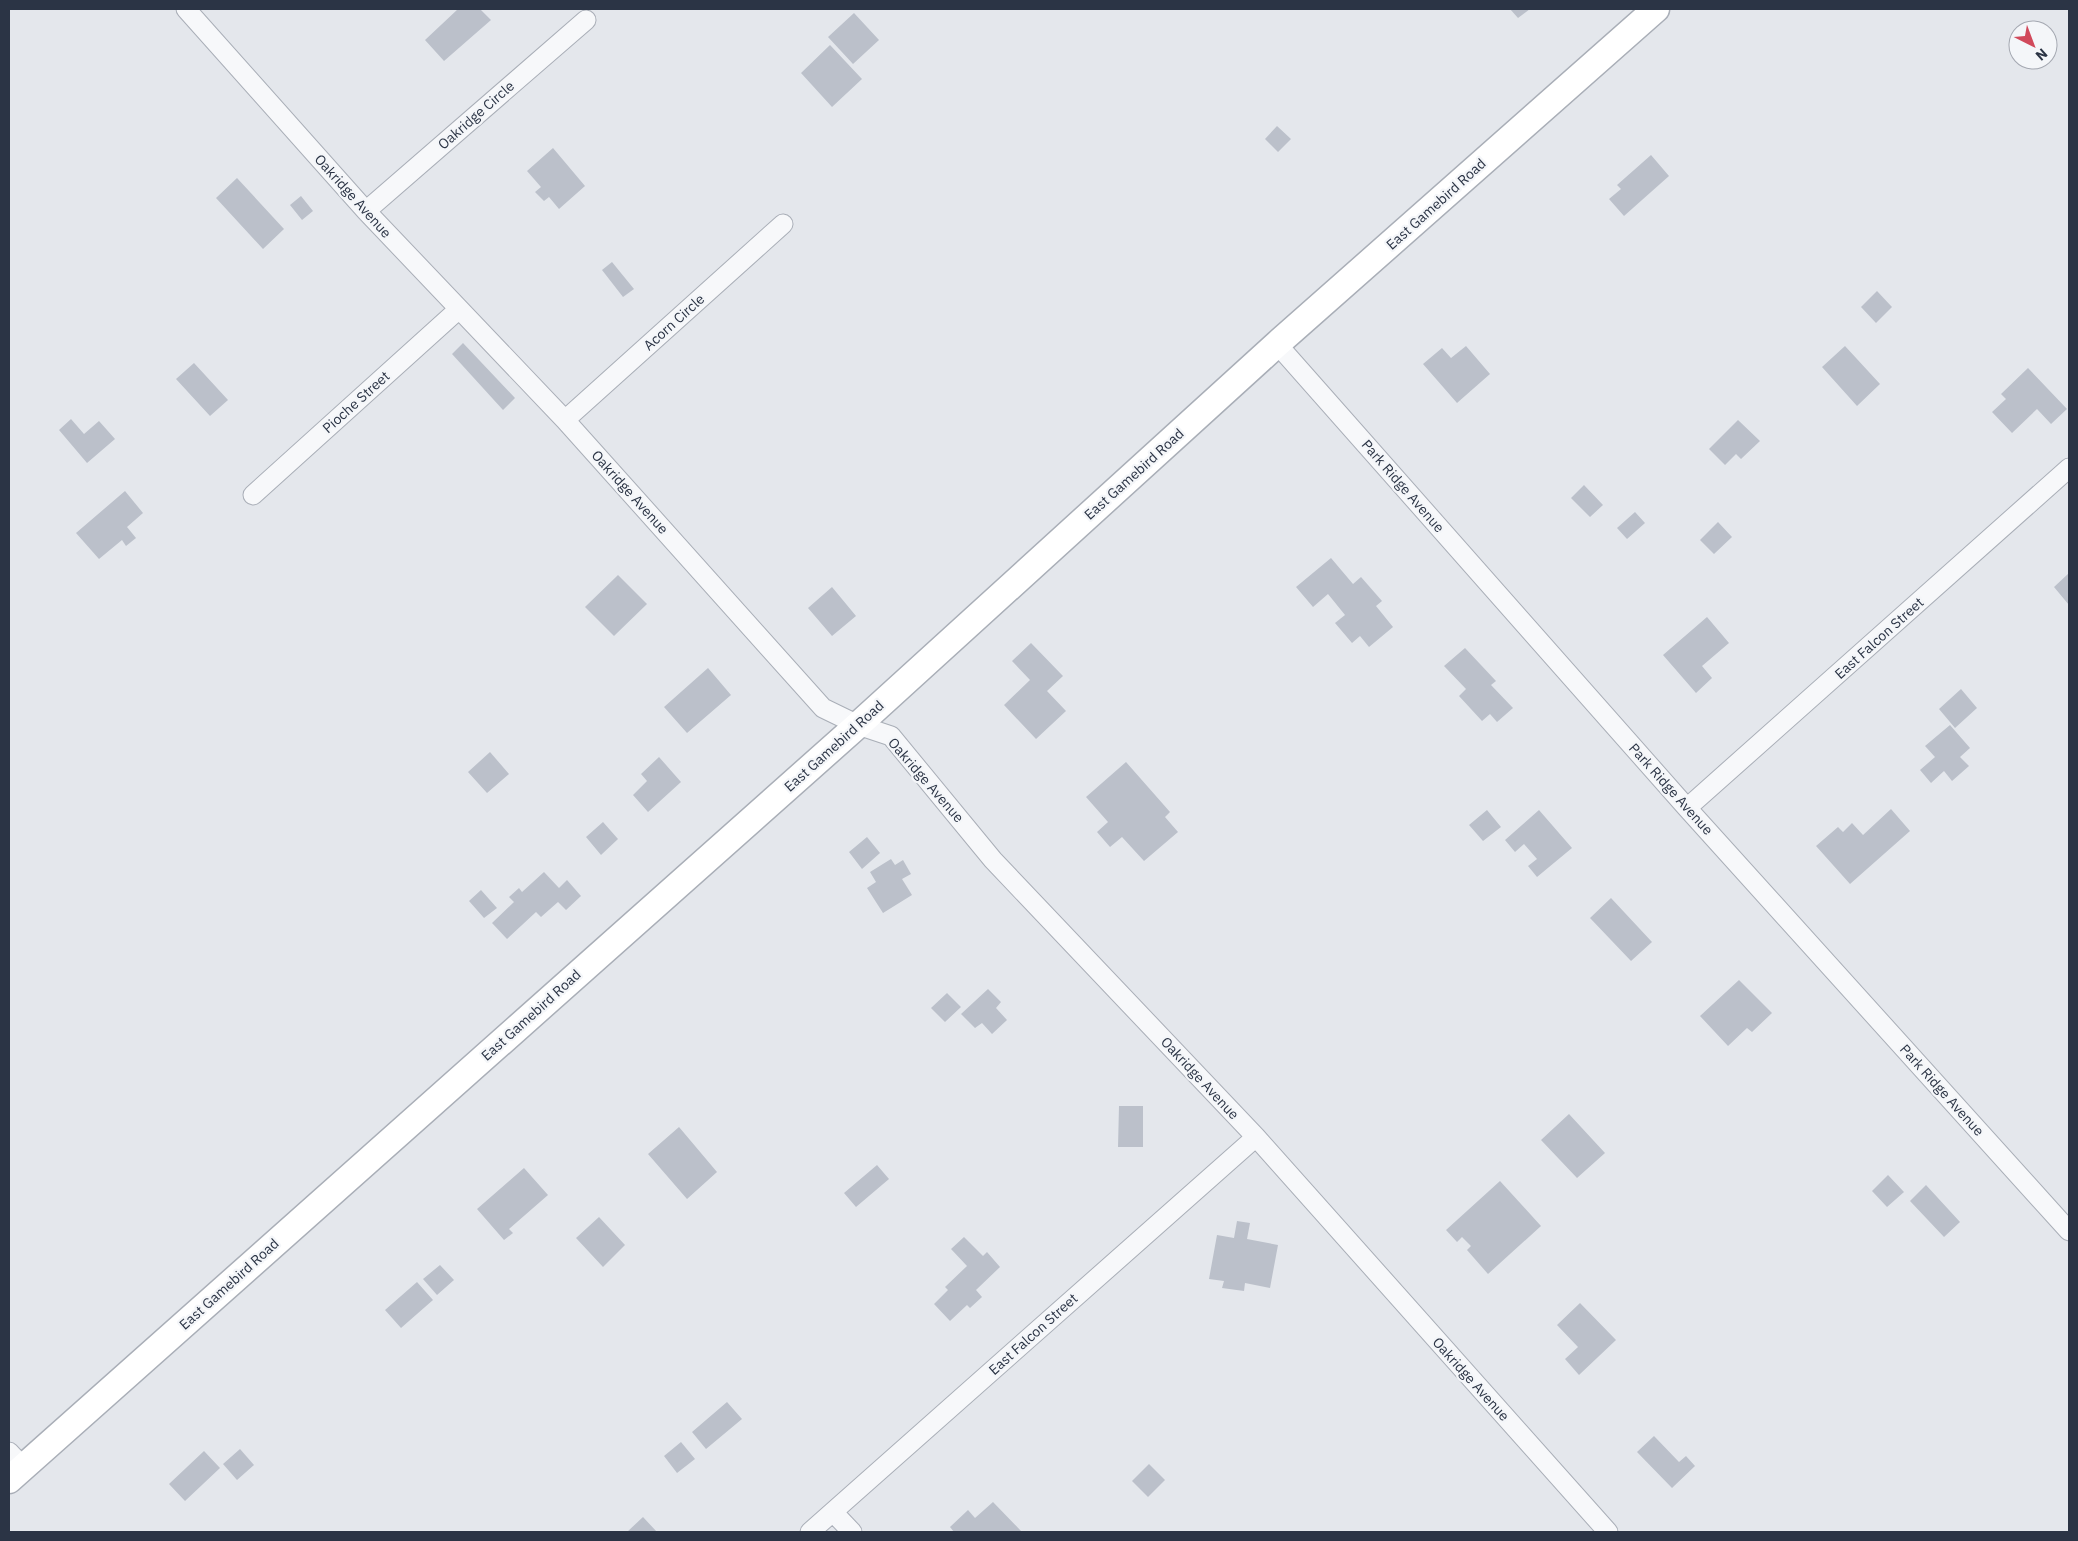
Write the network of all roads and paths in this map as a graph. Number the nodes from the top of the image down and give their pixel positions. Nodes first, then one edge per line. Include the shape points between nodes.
1 (186, 9) edge
2 (1656, 9) edge
3 (586, 20) dead end
4 (366, 211) junction
5 (783, 224) dead end
6 (459, 309) junction
7 (1278, 344) junction
8 (565, 420) junction
9 (2069, 468) edge
10 (253, 495) dead end
11 (858, 725) junction
12 (1687, 808) junction
13 (1256, 1137) junction
14 (2069, 1231) edge
15 (13, 1466) edge
16 (834, 1512) junction
17 (810, 1532) edge
18 (852, 1532) edge
19 (1608, 1532) edge

1 - 4 street, Oakridge Avenue
2 - 7 main road, East Gamebird Road
3 - 4 street, Oakridge Circle
4 - 6 street, Oakridge Avenue
5 - 8 street, Acorn Circle
6 - 8 street, Oakridge Avenue
6 - 10 street, Pioche Street
7 - 11 main road, East Gamebird Road
7 - 12 street, Park Ridge Avenue
8 - 11 street, Oakridge Avenue via 823,708
9 - 12 street, East Falcon Street
11 - 13 street, Oakridge Avenue via 891,736 993,860
11 - 15 main road, East Gamebird Road
12 - 14 street, Park Ridge Avenue
13 - 16 street, East Falcon Street
13 - 19 street, Oakridge Avenue
16 - 17 street, East Falcon Street
16 - 18 street

